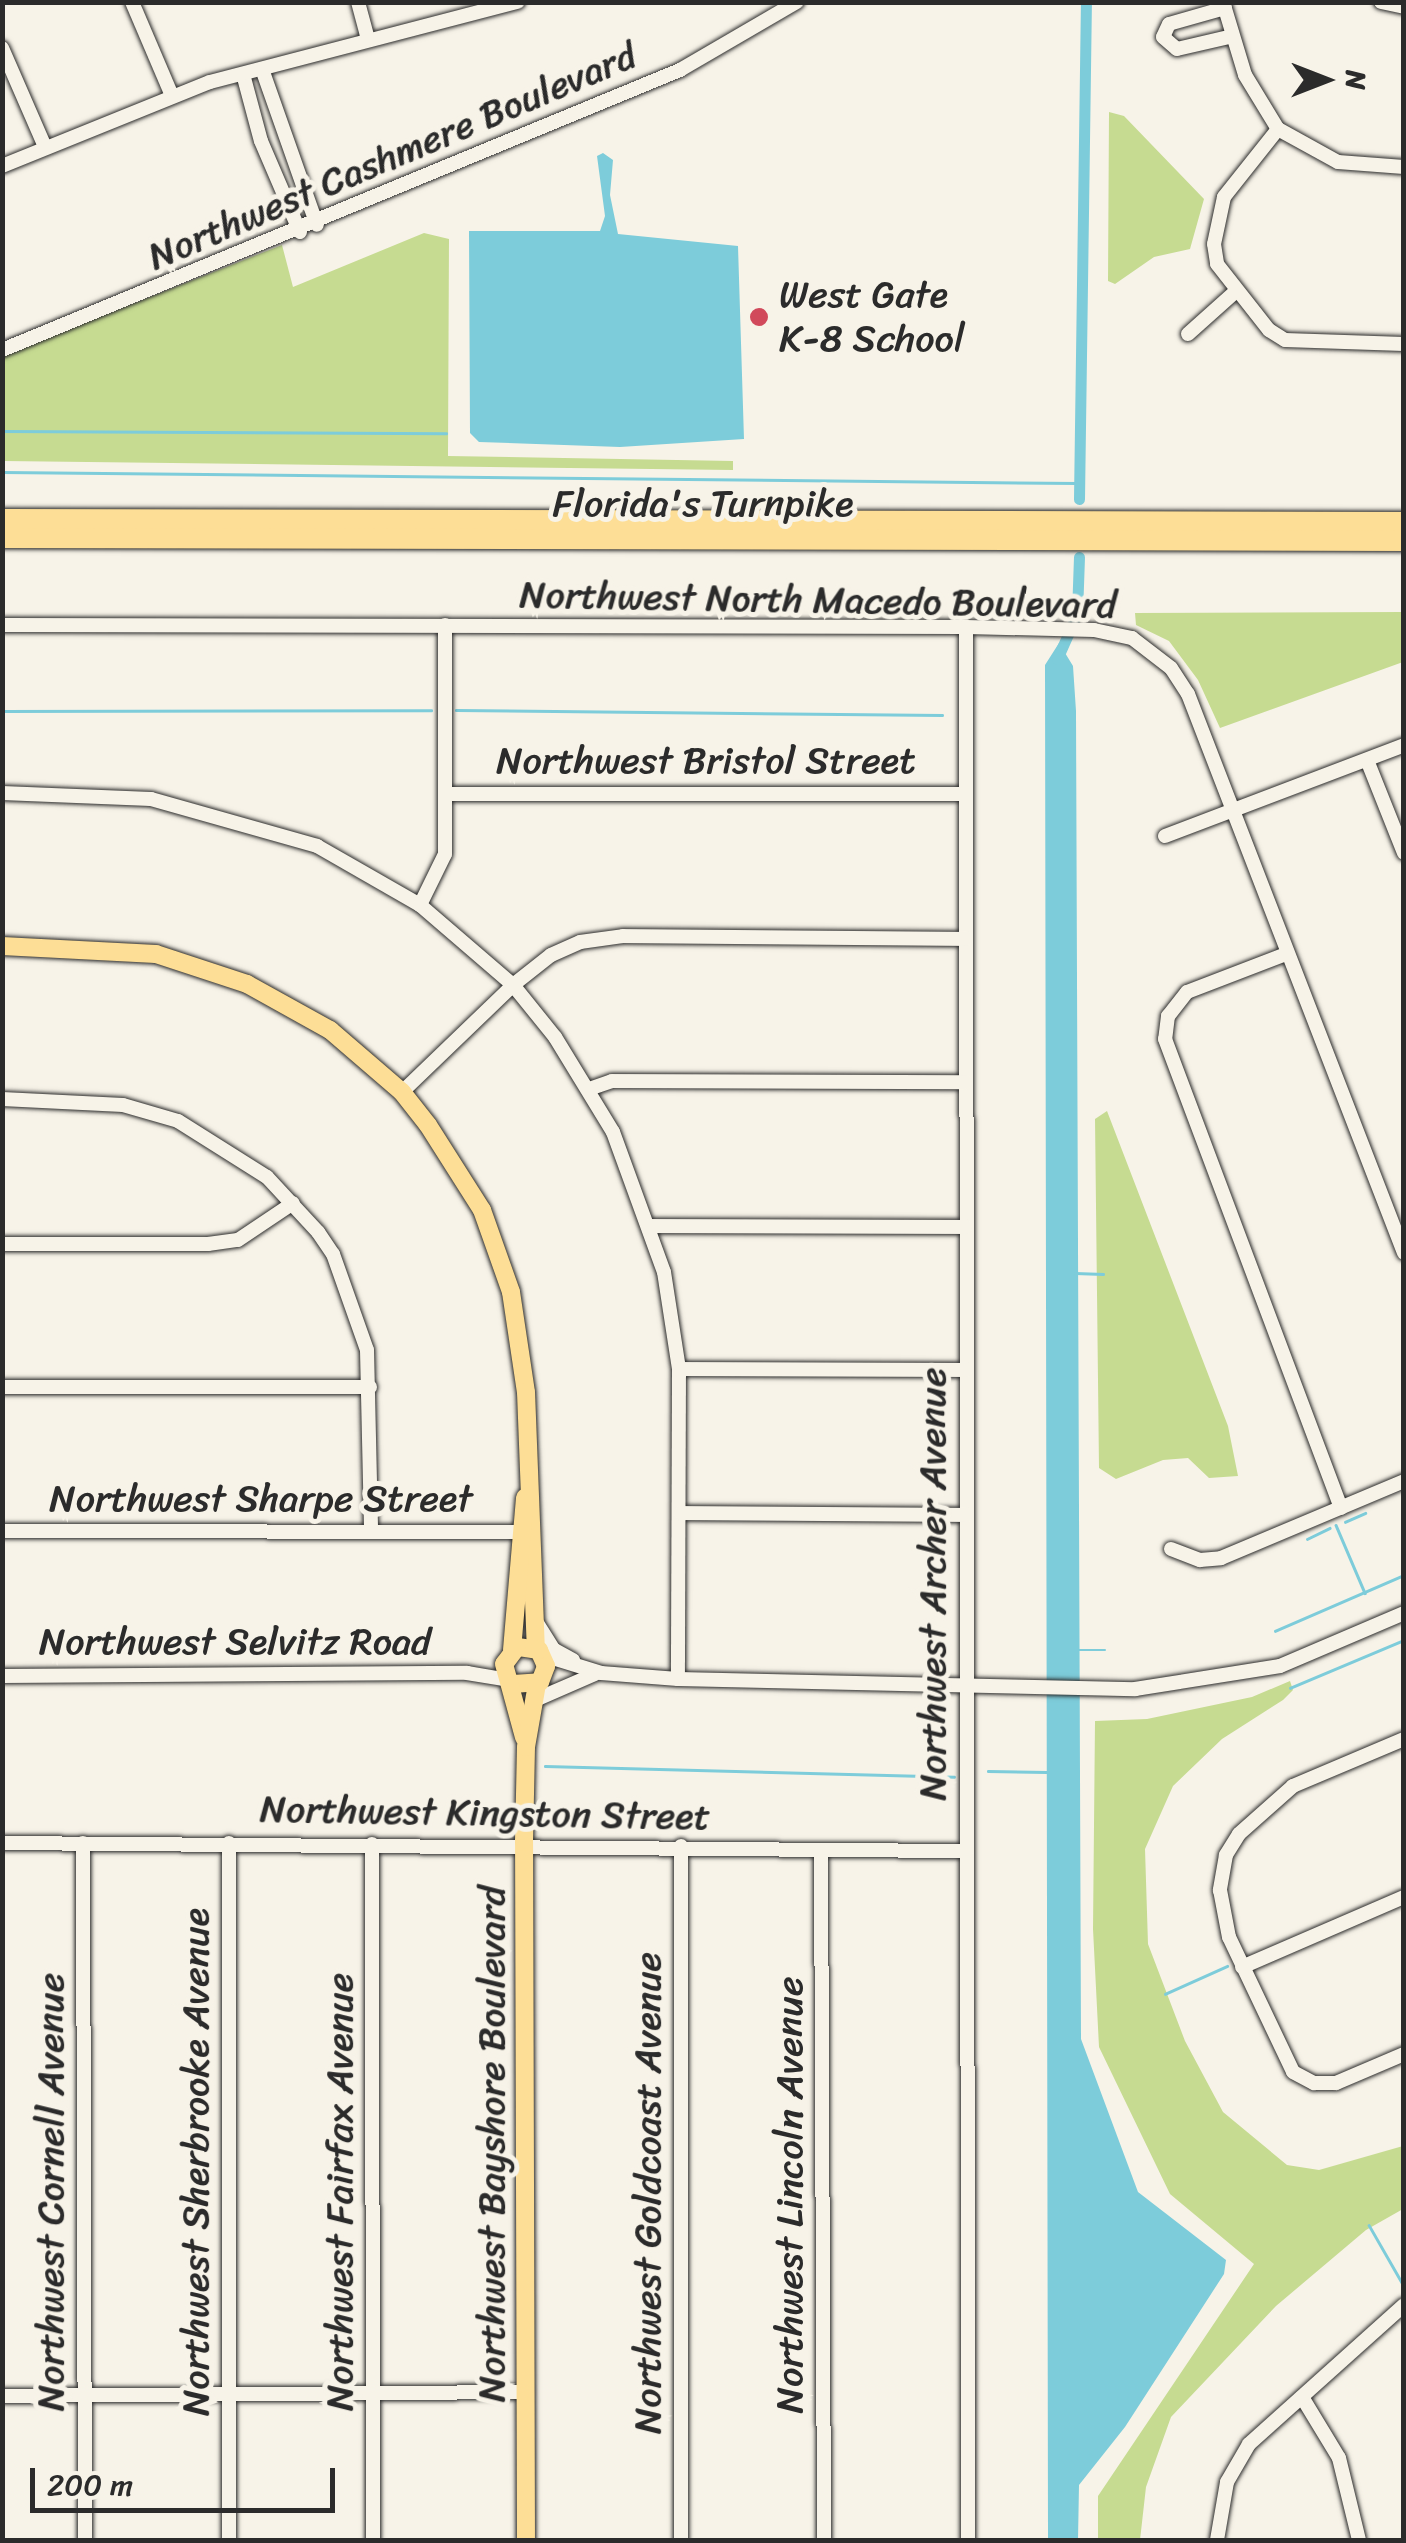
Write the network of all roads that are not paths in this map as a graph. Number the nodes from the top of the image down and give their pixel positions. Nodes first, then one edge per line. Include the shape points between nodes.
1 (132, 2) edge
2 (358, 2) edge
3 (518, 2) edge
4 (797, 2) edge
5 (1381, 2) edge
6 (1224, 5) edge
7 (1404, 7) edge
8 (1233, 36) junction
9 (368, 40) junction
10 (2, 48) edge
11 (262, 69) junction
12 (242, 74) junction
13 (172, 96) junction
14 (1278, 130) junction
15 (45, 147) junction
16 (290, 159) junction
17 (2, 166) edge
18 (272, 167) junction
19 (1404, 168) edge
20 (317, 224) junction
21 (300, 232) junction
22 (1235, 292) junction
23 (1188, 334) dead end
24 (1404, 344) edge
25 (2, 350) edge
26 (2, 519) edge
27 (1404, 522) edge
28 (2, 538) edge
29 (1404, 542) edge
30 (2, 625) edge
31 (445, 625) junction
32 (966, 627) junction
33 (1404, 745) edge
34 (1367, 760) junction
35 (2, 793) edge
36 (447, 794) junction
37 (965, 794) junction
38 (1232, 810) junction
39 (1165, 836) dead end
40 (1404, 854) edge
41 (420, 905) junction
42 (966, 939) junction
43 (2, 946) edge
44 (1286, 954) junction
45 (513, 985) junction
46 (965, 1082) junction
47 (589, 1089) junction
48 (402, 1092) junction
49 (2, 1100) edge
50 (293, 1203) junction
51 (651, 1226) junction
52 (965, 1227) junction
53 (1402, 1243) edge
54 (2, 1244) edge
55 (679, 1370) junction
56 (966, 1370) junction
57 (2, 1387) edge
58 (370, 1387) junction
59 (1404, 1481) edge
60 (527, 1493) junction
61 (1341, 1508) junction
62 (681, 1513) junction
63 (966, 1515) junction
64 (2, 1531) edge
65 (371, 1531) junction
66 (520, 1532) junction
67 (1172, 1550) dead end
68 (1404, 1612) edge
69 (536, 1621) junction
70 (510, 1652) junction
71 (539, 1652) junction
72 (467, 1673) junction
73 (597, 1673) junction
74 (2, 1676) edge
75 (678, 1679) junction
76 (511, 1682) junction
77 (966, 1686) junction
78 (537, 1688) junction
79 (1404, 1739) edge
80 (526, 1747) junction
81 (524, 1842) junction
82 (2, 1843) edge
83 (83, 1843) junction
84 (228, 1843) junction
85 (372, 1844) junction
86 (681, 1846) junction
87 (822, 1850) junction
88 (966, 1851) junction
89 (1404, 1897) edge
90 (1242, 1968) junction
91 (1404, 2054) edge
92 (1404, 2306) edge
93 (374, 2392) junction
94 (525, 2392) junction
95 (229, 2393) junction
96 (85, 2395) junction
97 (2, 2396) edge
98 (1302, 2398) junction
99 (84, 2540) edge
100 (229, 2540) edge
101 (373, 2540) edge
102 (526, 2540) edge
103 (681, 2540) edge
104 (824, 2540) edge
105 (968, 2540) edge
106 (1217, 2540) edge
107 (1360, 2540) edge

1 - 13 street
2 - 9 street
3 - 9 street
4 - 20 street, Northwest Cashmere Boulevard via 680,70
5 - 7 street
6 - 8 street
6 - 8 street via 1169,24 1163,37 1176,49
8 - 14 street via 1256,101
9 - 11 street
10 - 15 street
11 - 12 street
11 - 16 street
12 - 13 street
12 - 18 street
13 - 15 street
14 - 19 street via 1338,162
14 - 22 street via 1224,197 1214,244 1217,264
15 - 17 street
16 - 18 street
16 - 20 street
18 - 21 street
20 - 21 street, Northwest Cashmere Boulevard
21 - 25 street, Northwest Cashmere Boulevard
22 - 23 street
22 - 24 street via 1285,340
26 - 27 highway, Florida's Turnpike
28 - 29 highway, Florida's Turnpike
30 - 31 street, Northwest North Macedo Boulevard
31 - 32 street, Northwest North Macedo Boulevard
31 - 36 street
32 - 37 street, Northwest Archer Avenue
32 - 38 street, Northwest North Macedo Boulevard via 1094,630 1132,638 1171,668 1188,694
33 - 34 street
34 - 38 street
34 - 40 street
35 - 41 street via 106,794 225,816 317,846
36 - 37 street, Northwest Bristol Street
36 - 41 street via 445,854
37 - 42 street, Northwest Archer Avenue
38 - 39 street
38 - 44 street, Northwest North Macedo Boulevard
41 - 45 street
42 - 45 street via 623,936 551,955
42 - 46 street, Northwest Archer Avenue
43 - 48 main road via 124,950 202,966 287,1003
44 - 53 street, Northwest North Macedo Boulevard
44 - 61 street via 1187,992 1168,1016 1165,1039
45 - 47 street
45 - 48 street
46 - 47 street via 612,1081
46 - 52 street, Northwest Archer Avenue
47 - 51 street
48 - 60 main road via 459,1170 502,1264 522,1349
49 - 50 street via 124,1105 178,1122 234,1152
50 - 54 street via 238,1240
50 - 58 street via 333,1254 355,1308
51 - 52 street
51 - 55 street
52 - 56 street, Northwest Archer Avenue
55 - 56 street
55 - 62 street
56 - 63 street, Northwest Archer Avenue
57 - 58 street
58 - 65 street
59 - 61 street
60 - 66 main road
60 - 69 main road
61 - 67 street via 1221,1558 1200,1560
62 - 63 street
62 - 75 street
63 - 77 street, Northwest Archer Avenue
64 - 65 street, Northwest Sharpe Street
65 - 66 street, Northwest Sharpe Street
66 - 70 main road
68 - 77 street via 1280,1666 1171,1687
69 - 71 main road
69 - 73 street via 553,1648
70 - 71 main road
70 - 72 street, Northwest Selvitz Road
70 - 76 main road, Northwest Bayshore Boulevard
71 - 73 street
71 - 78 main road, Northwest Bayshore Boulevard
72 - 74 street, Northwest Selvitz Road
72 - 76 street, Northwest Selvitz Road
73 - 75 street
73 - 78 street
75 - 77 street
76 - 78 main road
76 - 80 main road, Northwest Bayshore Boulevard
77 - 88 street, Northwest Archer Avenue
78 - 80 main road, Northwest Bayshore Boulevard
79 - 90 street via 1292,1786 1239,1834 1226,1856 1220,1890 1224,1923
80 - 81 main road, Northwest Bayshore Boulevard
81 - 85 street, Northwest Kingston Street
81 - 86 street, Northwest Kingston Street
81 - 94 main road, Northwest Bayshore Boulevard
82 - 83 street, Northwest Kingston Street
83 - 84 street, Northwest Kingston Street
83 - 96 street, Northwest Cornell Avenue
84 - 85 street, Northwest Kingston Street
84 - 95 street, Northwest Sherbrooke Avenue
85 - 93 street, Northwest Fairfax Avenue
86 - 87 street, Northwest Kingston Street
86 - 103 street, Northwest Goldcoast Avenue
87 - 88 street, Northwest Kingston Street
87 - 104 street, Northwest Lincoln Avenue
88 - 105 street, Northwest Archer Avenue
89 - 90 street
90 - 91 street via 1282,2057 1302,2078 1336,2083
92 - 98 street
93 - 94 street
93 - 95 street
93 - 101 street, Northwest Fairfax Avenue
94 - 102 main road, Northwest Bayshore Boulevard
95 - 96 street
95 - 100 street, Northwest Sherbrooke Avenue
96 - 97 street
96 - 99 street, Northwest Cornell Avenue
98 - 106 street via 1249,2444 1227,2482
98 - 107 street via 1339,2458

